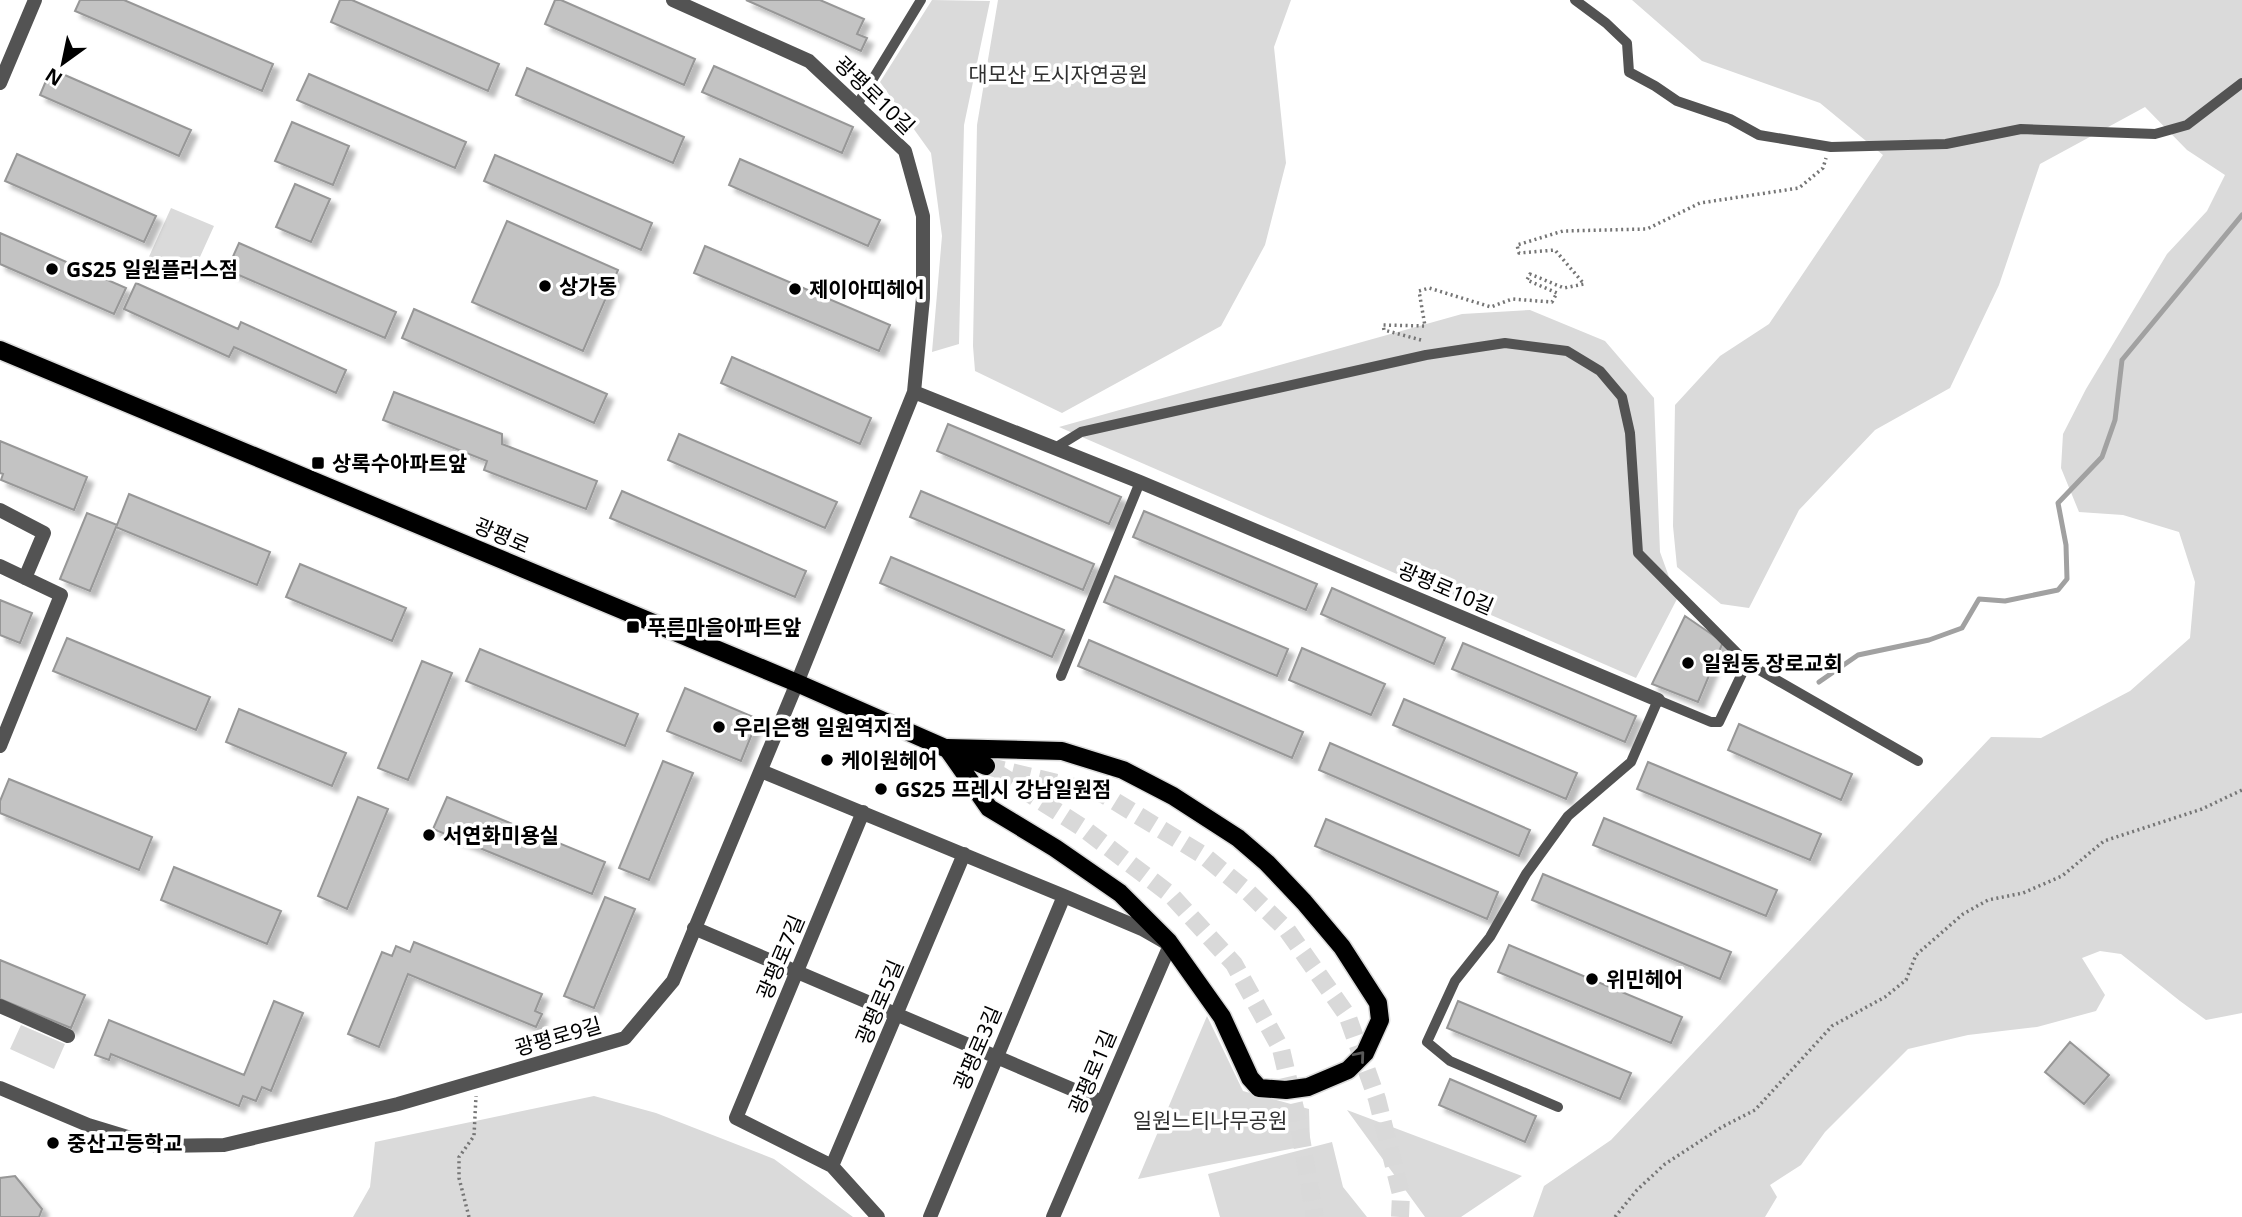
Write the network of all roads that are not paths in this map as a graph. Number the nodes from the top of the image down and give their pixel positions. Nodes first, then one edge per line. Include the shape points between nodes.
1 (35, 0) edge
2 (921, 0) edge
3 (1575, 0) edge
4 (683, 2) edge
5 (0, 83) edge
6 (2242, 83) edge
7 (857, 106) junction
8 (0, 351) edge
9 (915, 392) junction
10 (1055, 448) junction
11 (1140, 482) junction
12 (0, 510) edge
13 (0, 566) edge
14 (25, 578) junction
15 (1747, 663) junction
16 (1060, 676) dead end
17 (797, 683) junction
18 (1658, 700) junction
19 (0, 746) edge
20 (947, 748) junction
21 (1918, 761) dead end
22 (986, 766) tunnel mouth
23 (761, 771) junction
24 (863, 812) junction
25 (964, 854) junction
26 (1065, 896) junction
27 (694, 928) junction
28 (796, 971) junction
29 (0, 1006) edge
30 (896, 1014) junction
31 (68, 1036) dead end
32 (996, 1056) junction
33 (0, 1088) edge
34 (1102, 1102) junction
35 (1558, 1107) dead end
36 (832, 1166) junction
37 (878, 1217) edge
38 (930, 1217) edge
39 (1053, 1217) edge

1 - 5 street
2 - 7 lane
3 - 6 lane via 1627,43 1629,72 1677,101 1730,119 1759,135 1828,147 1946,144 2021,129 2155,134 2188,125
4 - 7 street, 광평로10길 via 809,61
7 - 9 street, 광평로10길 via 905,151 923,216 923,298
8 - 17 main road, 광평로
9 - 10 street, 광평로10길
9 - 17 street, 광평로10길
10 - 11 street, 광평로10길
10 - 15 lane via 1082,432 1426,355 1506,343 1567,351 1600,371 1622,397 1630,433 1638,552
11 - 16 lane
11 - 18 street, 광평로10길
12 - 14 street via 44,533
13 - 14 street
14 - 19 street via 61,595
15 - 18 lane, 광평로10길 via 1719,722
15 - 21 lane
17 - 20 main road, 광평로
17 - 23 street, 광평로9길
18 - 35 lane via 1631,762 1568,816 1526,874 1490,937 1455,981 1427,1042 1450,1061
20 -> 20 main road via 989,808 1120,893 1168,941 1222,1017 1259,1088 1308,1087 1348,1070 1365,1053 1380,1020 1378,1003 1335,938 1238,838 1123,770 1062,751
20 - 22 main road, 광평로
23 - 24 street
23 - 27 street, 광평로9길
24 - 25 street
24 - 28 street, 광평로7길
25 - 26 street
25 - 30 street, 광평로5길
26 - 32 street, 광평로3길
26 - 34 street, 광평로1길 via 1170,945
27 - 28 street
27 - 33 street, 광평로9길 via 673,981 625,1038 398,1104 224,1145 157,1146 88,1125
28 - 30 street
28 - 36 street, 광평로7길 via 736,1118
29 - 31 street
30 - 32 street
30 - 36 street, 광평로5길
32 - 34 street
32 - 38 street, 광평로3길
34 - 39 street, 광평로1길
36 - 37 street

